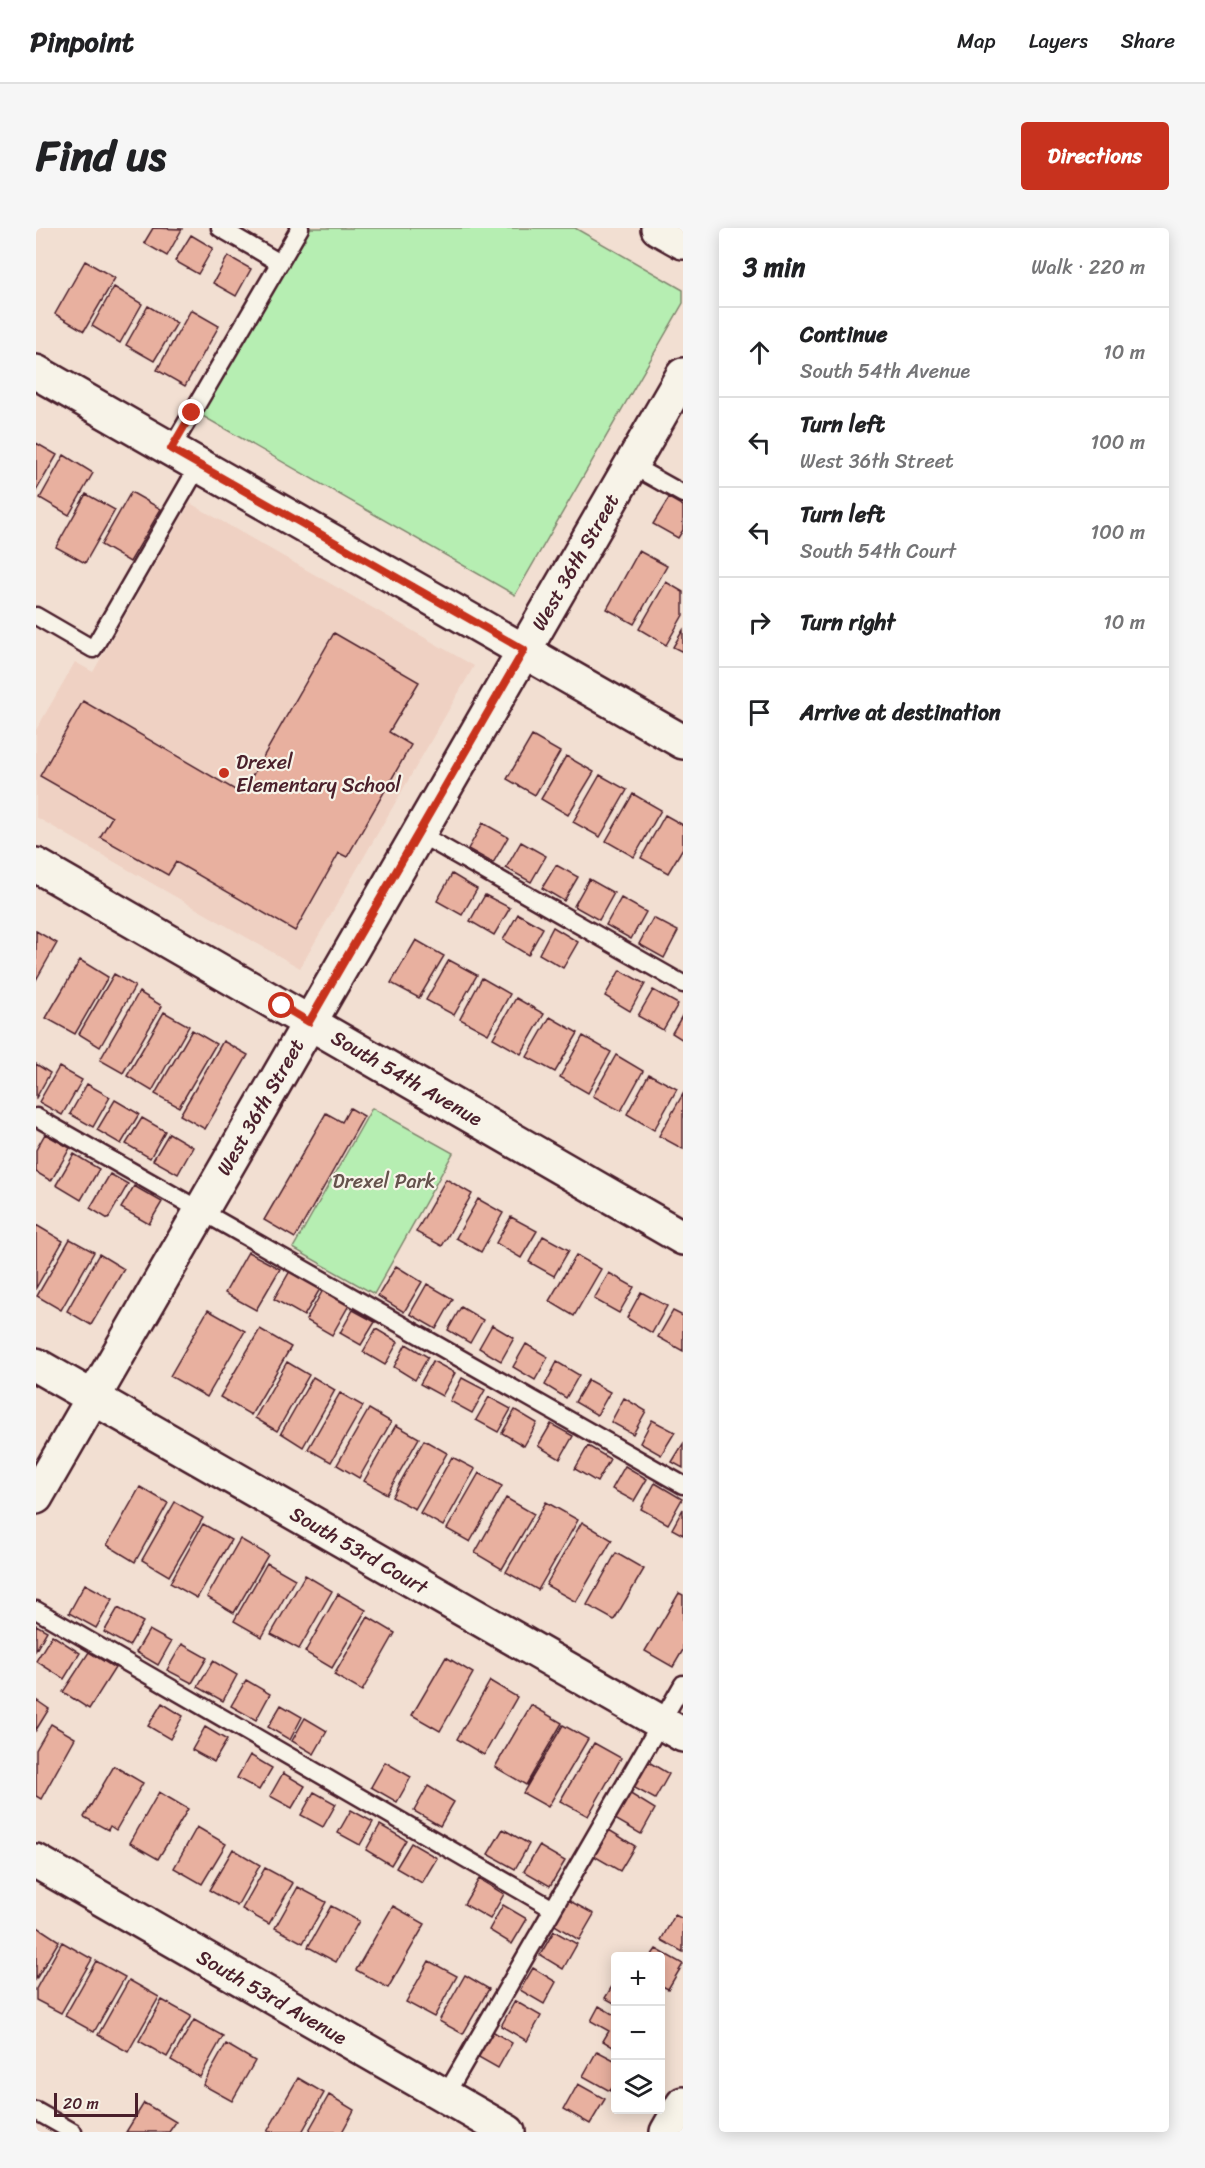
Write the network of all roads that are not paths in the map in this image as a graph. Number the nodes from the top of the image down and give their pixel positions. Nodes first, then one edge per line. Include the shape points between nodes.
1 (220, 228) edge
2 (300, 228) edge
3 (658, 228) edge
4 (683, 242) edge
5 (280, 262) junction
6 (36, 372) edge
7 (683, 375) edge
8 (171, 449) junction
9 (199, 465) junction
10 (631, 465) junction
11 (683, 494) edge
12 (36, 616) edge
13 (524, 650) junction
14 (683, 742) edge
15 (418, 833) junction
16 (36, 865) edge
17 (683, 984) edge
18 (309, 1022) junction
19 (36, 1117) edge
20 (200, 1211) junction
21 (683, 1238) edge
22 (36, 1365) edge
23 (93, 1398) junction
24 (683, 1485) edge
25 (36, 1497) edge
26 (36, 1610) edge
27 (683, 1684) edge
28 (672, 1729) edge
29 (36, 1862) edge
30 (553, 1909) junction
31 (445, 2096) junction
32 (683, 2104) edge
33 (36, 2111) edge
34 (73, 2132) edge
35 (508, 2132) edge
36 (667, 2132) edge

1 - 5 lane
2 - 5 lane
3 - 4 street
5 - 8 lane
6 - 8 street
7 - 10 street, West 36th Street
8 - 9 street
9 - 12 lane via 93,649
9 - 13 street
10 - 11 lane
10 - 13 street, West 36th Street
13 - 14 street
13 - 15 street, West 36th Street
15 - 17 lane
15 - 18 street, West 36th Street
16 - 18 street, South 54th Avenue
18 - 20 street, West 36th Street
18 - 21 street, South 54th Avenue
19 - 20 lane
20 - 23 street, West 36th Street
20 - 24 lane
22 - 23 street, South 53rd Court
23 - 25 street, West 36th Street
23 - 28 street, South 53rd Court
26 - 30 lane
27 - 28 lane
28 - 30 lane
29 - 31 street, South 53rd Avenue
30 - 31 lane
31 - 35 street, South 53rd Avenue
32 - 36 street
33 - 34 lane

